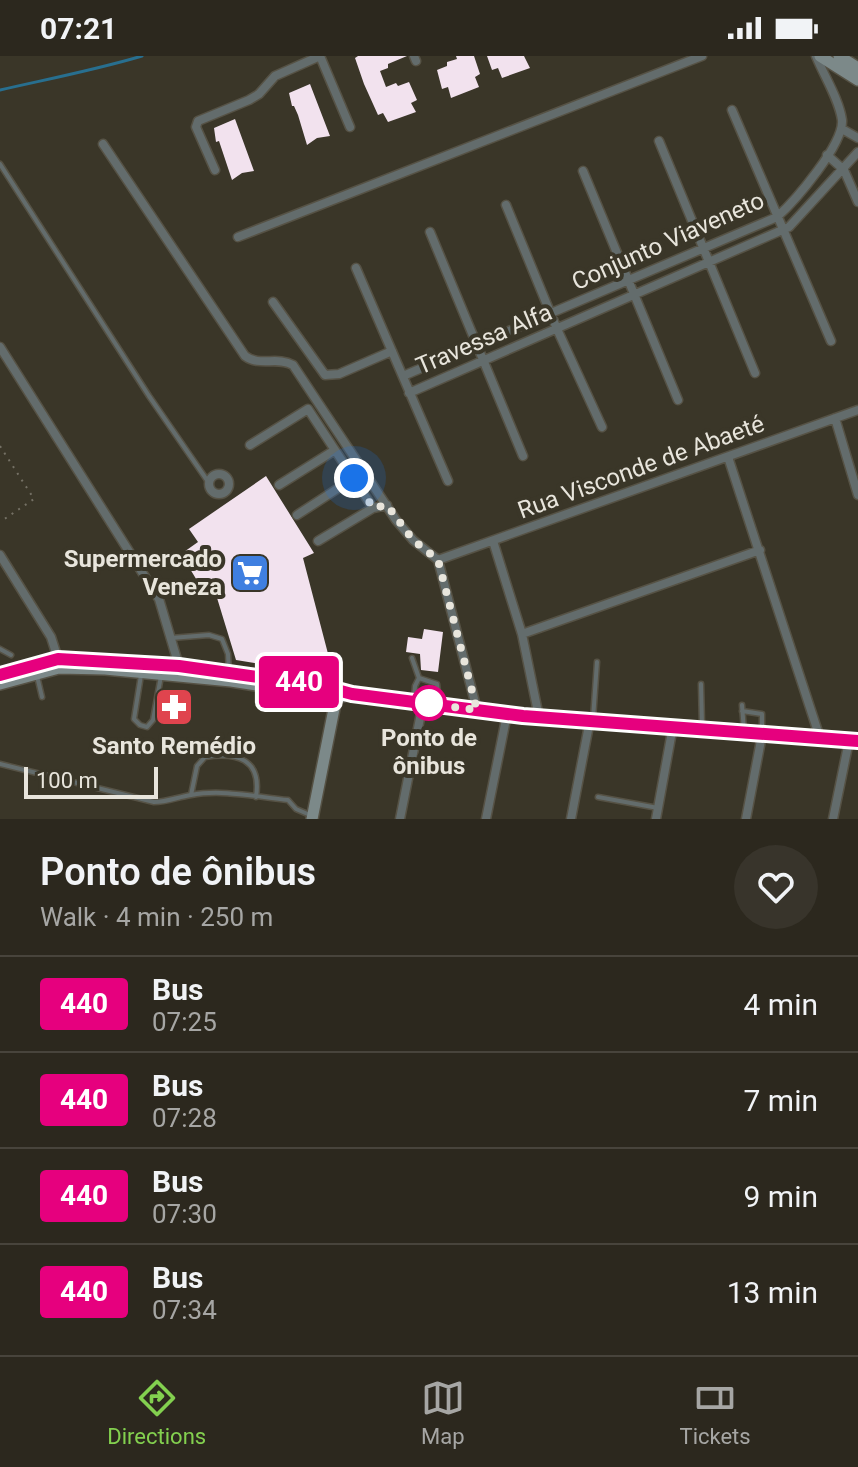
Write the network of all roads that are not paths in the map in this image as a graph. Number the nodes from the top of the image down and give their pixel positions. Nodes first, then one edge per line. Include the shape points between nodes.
1 (320, 56) edge
2 (702, 56) edge
3 (818, 56) edge
4 (839, 56) edge
5 (858, 68) edge
6 (858, 80) edge
7 (732, 110) dead end
8 (350, 127) dead end
9 (842, 129) junction
10 (858, 138) edge
11 (659, 141) dead end
12 (103, 144) dead end
13 (858, 152) edge
14 (827, 155) junction
15 (0, 164) edge
16 (215, 170) dead end
17 (844, 170) junction
18 (583, 171) dead end
19 (807, 182) junction
20 (821, 192) junction
21 (858, 202) edge
22 (506, 205) dead end
23 (777, 217) junction
24 (782, 230) junction
25 (430, 232) dead end
26 (238, 237) dead end
27 (703, 250) junction
28 (709, 263) junction
29 (356, 268) dead end
30 (628, 281) junction
31 (634, 295) junction
32 (273, 302) dead end
33 (552, 315) junction
34 (557, 329) junction
35 (831, 341) dead end
36 (0, 347) edge
37 (478, 347) junction
38 (392, 351) junction
39 (483, 361) junction
40 (755, 373) dead end
41 (403, 376) junction
42 (409, 393) junction
43 (678, 400) dead end
44 (858, 410) edge
45 (835, 418) junction
46 (602, 427) dead end
47 (250, 445) dead end
48 (335, 450) junction
49 (523, 456) dead end
50 (728, 457) junction
51 (354, 478) junction
52 (448, 481) dead end
53 (209, 483) dead end
54 (279, 485) dead end
55 (858, 495) edge
56 (387, 505) junction
57 (373, 508) junction
58 (297, 515) dead end
59 (318, 541) dead end
60 (493, 541) junction
61 (760, 550) junction
62 (0, 555) edge
63 (438, 560) junction
64 (522, 634) junction
65 (171, 638) junction
66 (0, 649) edge
67 (11, 655) dead end
68 (412, 658) dead end
69 (58, 659) junction
70 (597, 662) dead end
71 (179, 666) junction
72 (325, 670) dead end
73 (142, 672) junction
74 (229, 672) junction
75 (36, 674) junction
76 (161, 674) junction
77 (0, 675) edge
78 (419, 678) junction
79 (0, 684) edge
80 (701, 684) dead end
81 (335, 691) junction
82 (42, 697) dead end
83 (419, 702) junction
84 (439, 705) junction
85 (477, 710) junction
86 (507, 714) junction
87 (539, 717) junction
88 (592, 720) junction
89 (673, 726) junction
90 (702, 729) junction
91 (744, 732) junction
92 (762, 735) junction
93 (820, 738) junction
94 (853, 741) edge
95 (0, 764) edge
96 (191, 795) junction
97 (256, 797) junction
98 (598, 797) dead end
99 (658, 808) junction
100 (313, 817) edge
101 (400, 819) edge
102 (486, 819) edge
103 (571, 819) edge
104 (656, 819) edge
105 (746, 819) edge
106 (833, 819) edge

1 - 8 street
1 - 16 street via 275,76 249,100 198,121
2 - 26 street
3 - 6 main road
3 - 9 street
4 - 5 main road
7 - 23 street
9 - 10 street
9 - 14 street, Conjunto Viaveneto
11 - 27 street
12 - 56 street via 245,356 258,363 293,365
13 - 17 street, Travessa Alfa
14 - 17 street
14 - 19 street, Conjunto Viaveneto
15 - 53 lane
17 - 20 street, Travessa Alfa
17 - 21 street
18 - 30 street
19 - 20 street
19 - 23 street, Conjunto Viaveneto
20 - 24 street, Travessa Alfa
22 - 33 street
23 - 24 street
23 - 27 street, Conjunto Viaveneto
24 - 28 street, Travessa Alfa
24 - 35 street
25 - 37 street
27 - 28 street
27 - 30 street, Conjunto Viaveneto
28 - 31 street, Travessa Alfa
28 - 40 street
29 - 38 street
30 - 31 street
30 - 33 street, Conjunto Viaveneto
31 - 34 street, Travessa Alfa
31 - 43 street
32 - 38 street via 325,375
33 - 34 street
33 - 37 street, Conjunto Viaveneto
34 - 39 street, Travessa Alfa
34 - 46 street
36 - 65 street via 155,592
37 - 39 street
37 - 41 street, Conjunto Viaveneto
38 - 41 street
39 - 42 street, Travessa Alfa
39 - 49 street
41 - 42 street
42 - 52 street
44 - 45 street, Rua Visconde de Abaeté
45 - 50 street, Rua Visconde de Abaeté
45 - 55 street
47 - 48 street via 308,409
48 - 51 street
48 - 54 street
50 - 60 street, Rua Visconde de Abaeté
50 - 61 street
51 - 57 street
51 - 58 street
56 - 57 street
56 - 63 street via 413,540
57 - 59 street
60 - 63 street, Rua Visconde de Abaeté
60 - 64 street
61 - 64 street
61 - 93 street
62 - 69 street via 51,637
63 - 85 street
64 - 87 street
65 - 71 street
65 - 74 lane via 222,639
66 - 67 lane
68 - 78 lane
69 - 71 main road
69 - 77 main road
70 - 88 lane
71 - 74 main road
72 - 81 lane
73 - 75 main road via 59,668
73 - 76 main road
73 - 76 lane via 134,719 147,727 153,720
74 - 81 main road
75 - 79 main road
75 - 82 lane
76 - 81 main road
78 - 83 lane
78 - 84 lane via 437,684
80 - 90 lane
81 - 83 main road
81 - 100 main road
83 - 84 main road
83 - 101 street
84 - 85 main road
85 - 86 main road
86 - 87 main road
86 - 102 street
87 - 88 main road
88 - 89 main road
88 - 103 street
89 - 90 main road
89 - 99 street
90 - 91 main road
91 - 92 main road
91 - 92 lane via 742,708 762,714
92 - 93 main road
92 - 105 street
93 - 94 main road
94 - 106 street
95 - 96 lane via 154,802
96 - 97 lane
96 - 97 lane via 197,766 205,757 223,754 253,768
97 - 100 lane via 288,800
98 - 99 lane
99 - 104 street

